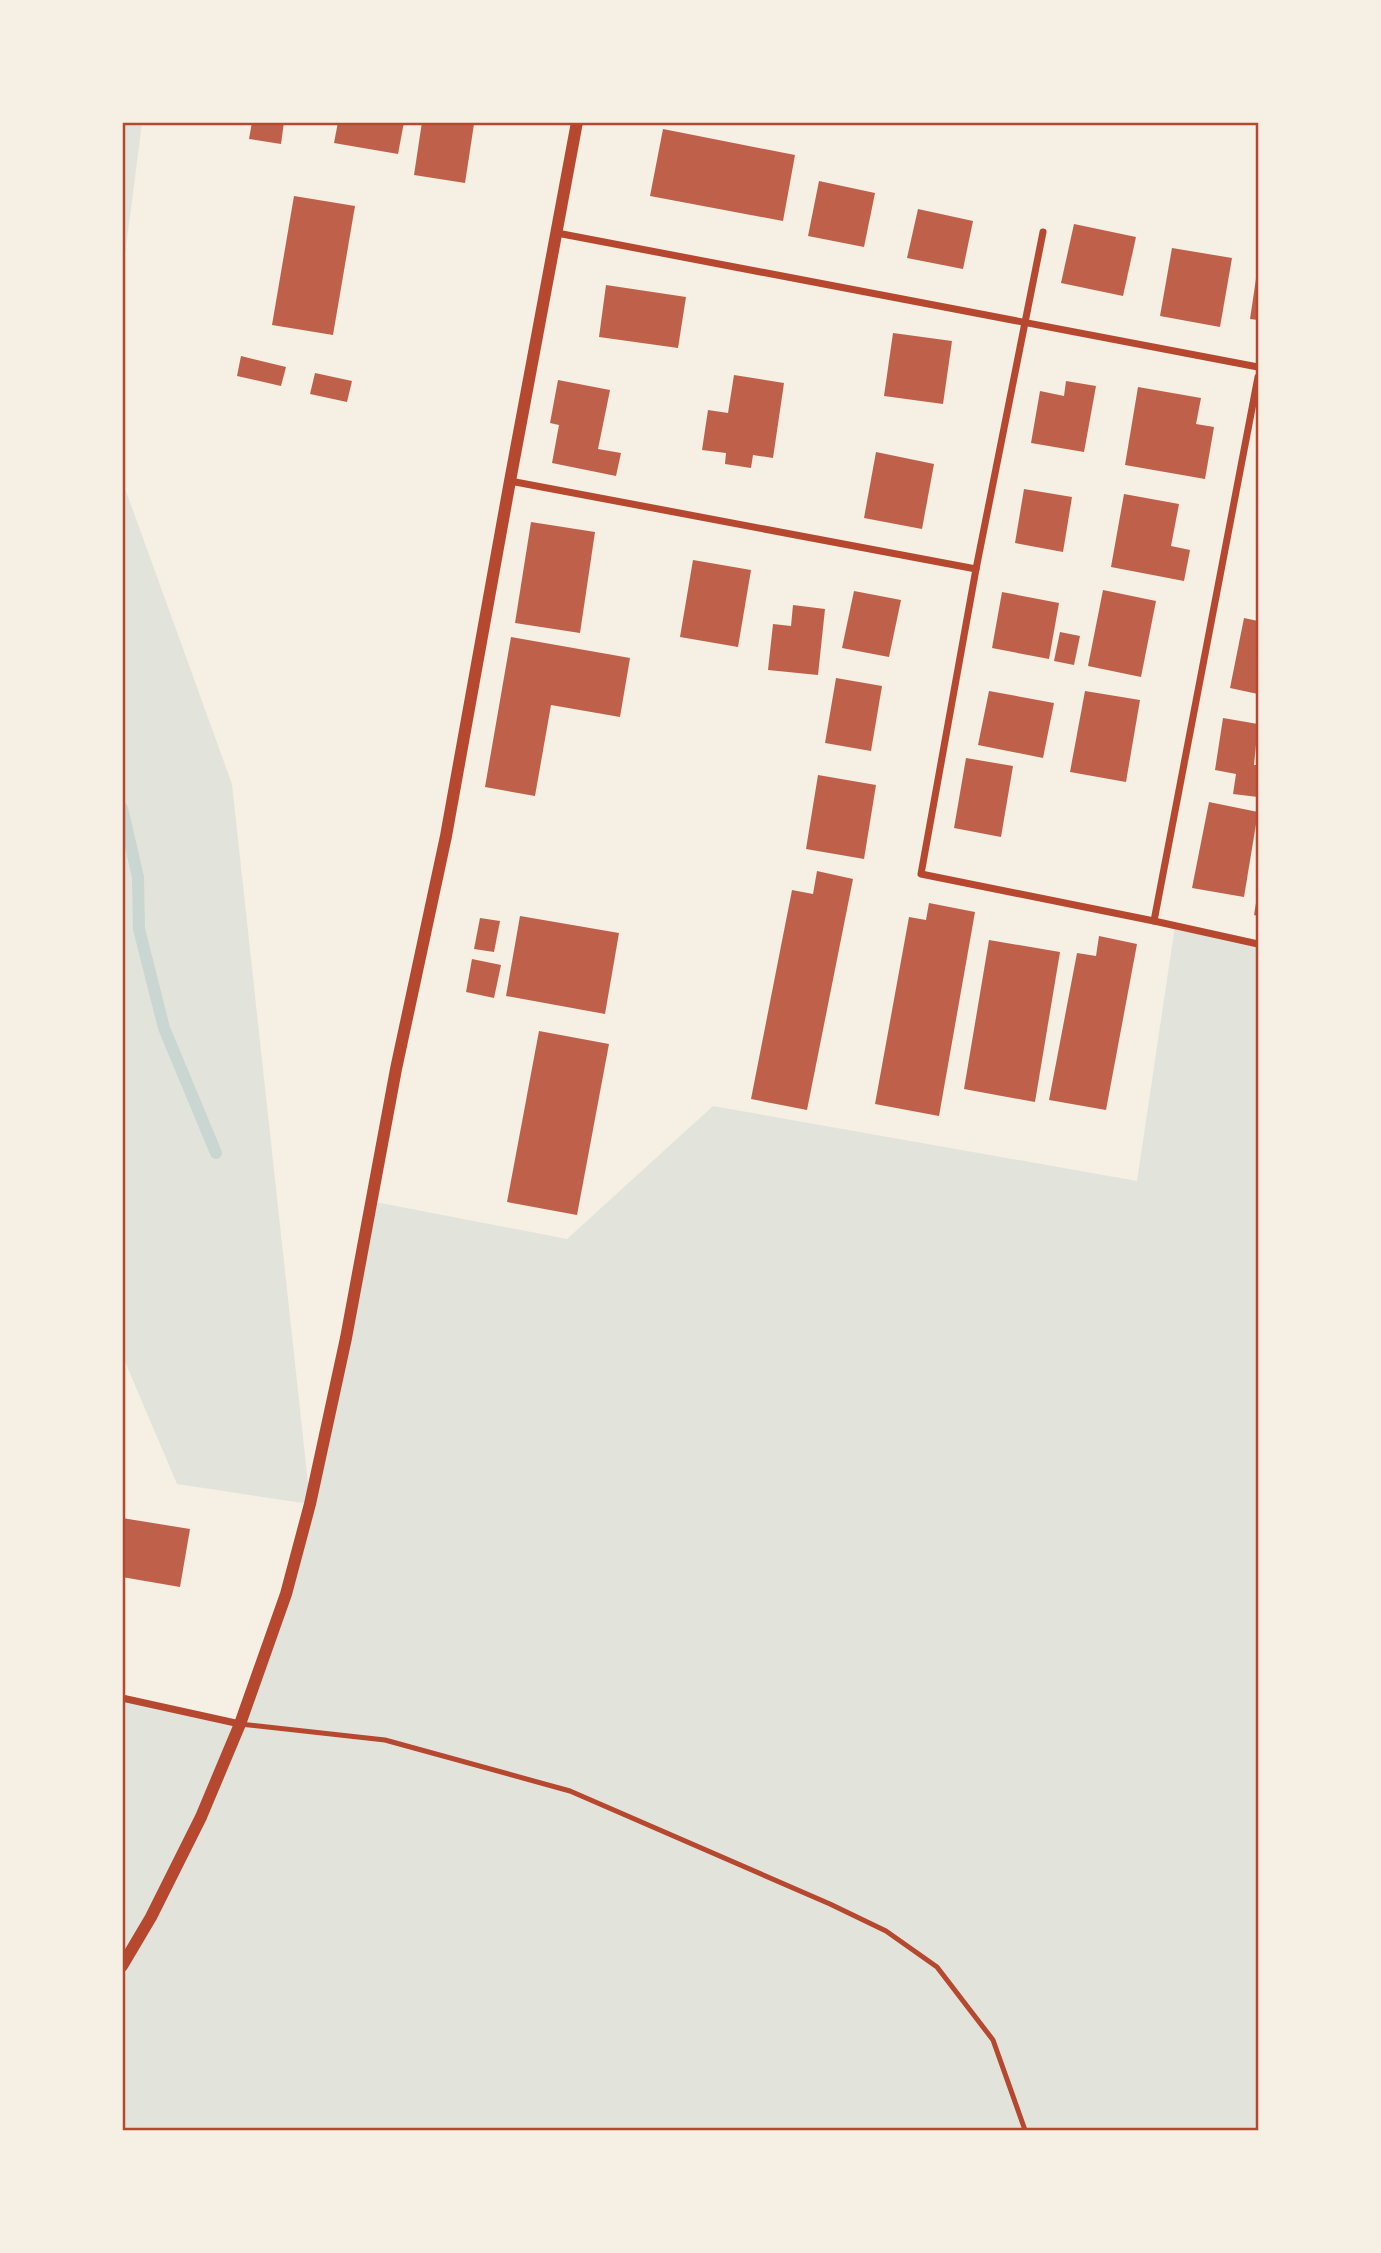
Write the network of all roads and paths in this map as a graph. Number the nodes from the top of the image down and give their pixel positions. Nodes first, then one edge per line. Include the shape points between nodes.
1 (577, 122) edge
2 (1043, 232) dead end
3 (557, 233) junction
4 (1025, 322) junction
5 (1258, 367) edge
6 (1258, 377) edge
7 (510, 481) junction
8 (976, 569) junction
9 (1154, 921) junction
10 (1258, 944) edge
11 (122, 1698) edge
12 (240, 1724) junction
13 (122, 1966) edge
14 (1025, 2130) edge

1 - 3 street
2 - 4 street
3 - 4 street
3 - 7 street
4 - 5 street
4 - 8 street
6 - 9 street
7 - 8 street
7 - 12 street via 446,836 310,1504 286,1594
8 - 9 street via 921,874
9 - 10 street
11 - 12 street
12 - 13 street via 201,1817
12 - 14 lane via 384,1740 570,1791 886,1931 937,1967 993,2040

